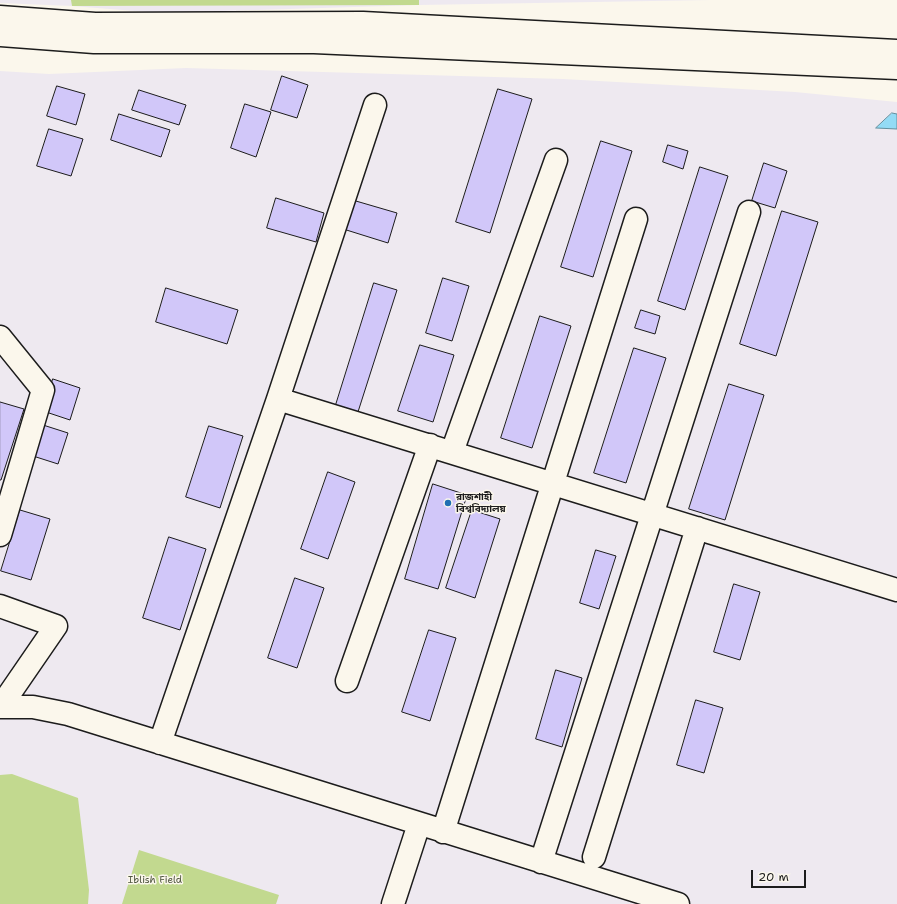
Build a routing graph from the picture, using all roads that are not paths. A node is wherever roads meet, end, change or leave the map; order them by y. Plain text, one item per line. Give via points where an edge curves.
1 (0, 17) edge
2 (0, 35) edge
3 (897, 51) edge
4 (897, 68) edge
5 (375, 105) dead end
6 (556, 160) dead end
7 (749, 212) dead end
8 (636, 219) dead end
9 (0, 337) edge
10 (278, 399) junction
11 (430, 445) junction
12 (452, 452) junction
13 (553, 483) junction
14 (652, 514) junction
15 (697, 528) junction
16 (0, 535) edge
17 (897, 590) edge
18 (0, 606) edge
19 (348, 681) dead end
20 (0, 706) edge
21 (160, 743) junction
22 (418, 824) junction
23 (443, 832) junction
24 (594, 857) dead end
25 (541, 862) junction
26 (393, 904) edge
27 (678, 904) edge

1 - 3 street via 95,24 371,24
2 - 4 street via 94,42 314,42
5 - 10 street
6 - 12 street
7 - 14 street
8 - 13 street
9 - 16 street via 43,390
10 - 11 street
10 - 21 street
11 - 12 street
11 - 19 street
12 - 13 street
13 - 14 street
13 - 23 street
14 - 15 street
14 - 25 street
15 - 17 street
15 - 24 street
18 - 20 street via 56,626
20 - 21 street via 33,707 68,714
21 - 22 street
22 - 23 street
22 - 26 street
23 - 25 street
25 - 27 street

